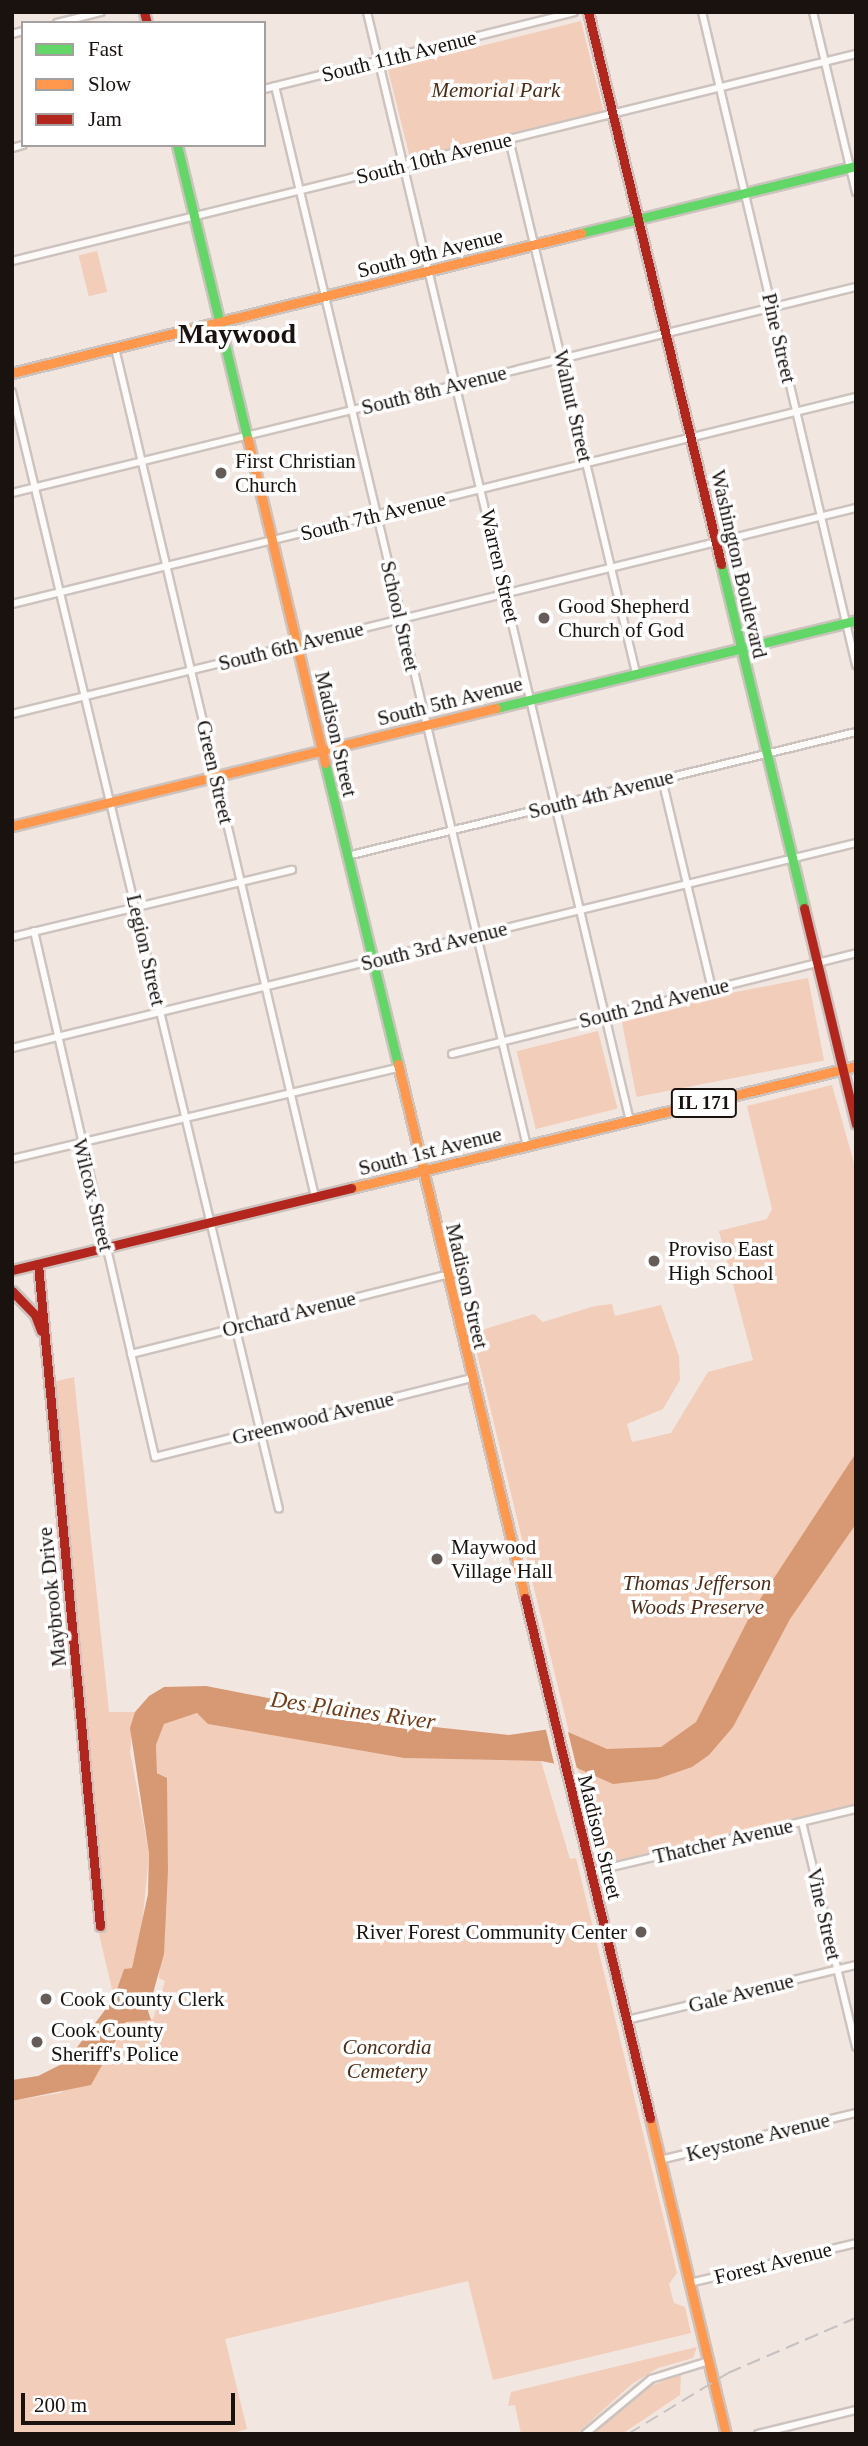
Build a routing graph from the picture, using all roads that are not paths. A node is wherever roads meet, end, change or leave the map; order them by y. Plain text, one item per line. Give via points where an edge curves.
1 (101, 12) edge
2 (367, 12) edge
3 (574, 12) edge
4 (588, 12) edge
5 (702, 12) edge
6 (813, 12) edge
7 (65, 21) edge
8 (856, 54) edge
9 (379, 61) junction
10 (825, 62) junction
11 (275, 86) junction
12 (266, 88) edge
13 (720, 88) junction
14 (613, 114) junction
15 (509, 139) junction
16 (177, 147) edge
17 (404, 165) junction
18 (853, 167) edge
19 (300, 191) junction
20 (856, 192) edge
21 (745, 193) junction
22 (194, 217) junction
23 (639, 219) junction
24 (534, 245) junction
25 (12, 261) edge
26 (430, 271) junction
27 (856, 287) edge
28 (325, 296) junction
29 (772, 307) junction
30 (220, 322) junction
31 (666, 333) junction
32 (115, 348) junction
33 (561, 359) junction
34 (12, 373) edge
35 (457, 384) junction
36 (12, 392) edge
37 (856, 397) edge
38 (351, 410) junction
39 (796, 411) junction
40 (246, 436) junction
41 (691, 438) junction
42 (142, 461) junction
43 (586, 464) junction
44 (35, 487) junction
45 (482, 490) junction
46 (12, 493) edge
47 (856, 508) edge
48 (376, 515) junction
49 (821, 517) junction
50 (272, 541) junction
51 (716, 543) junction
52 (166, 566) junction
53 (611, 568) junction
54 (60, 592) junction
55 (506, 594) junction
56 (12, 604) edge
57 (401, 620) junction
58 (851, 621) edge
59 (296, 645) junction
60 (741, 648) junction
61 (856, 665) edge
62 (191, 671) junction
63 (636, 674) junction
64 (86, 696) junction
65 (531, 699) junction
66 (12, 715) edge
67 (426, 725) junction
68 (856, 732) edge
69 (321, 750) junction
70 (766, 754) junction
71 (216, 776) junction
72 (662, 779) junction
73 (111, 802) junction
74 (556, 805) junction
75 (12, 826) edge
76 (451, 831) junction
77 (856, 843) edge
78 (347, 856) junction
79 (791, 859) junction
80 (292, 870) dead end
81 (240, 882) junction
82 (687, 884) junction
83 (136, 907) junction
84 (582, 910) junction
85 (34, 931) junction
86 (476, 936) junction
87 (12, 937) edge
88 (856, 953) edge
89 (372, 961) junction
90 (815, 963) junction
91 (265, 987) junction
92 (712, 989) junction
93 (161, 1012) junction
94 (606, 1015) junction
95 (56, 1037) junction
96 (502, 1041) junction
97 (12, 1048) edge
98 (452, 1054) dead end
99 (856, 1066) edge
100 (397, 1068) junction
101 (842, 1069) junction
102 (290, 1093) junction
103 (185, 1117) junction
104 (630, 1121) junction
105 (856, 1124) edge
106 (80, 1143) junction
107 (527, 1146) junction
108 (12, 1159) edge
109 (422, 1172) junction
110 (314, 1197) junction
111 (210, 1223) junction
112 (105, 1248) junction
113 (38, 1264) junction
114 (12, 1270) edge
115 (446, 1275) junction
116 (12, 1290) edge
117 (235, 1328) junction
118 (46, 1348) junction
119 (131, 1354) junction
120 (471, 1378) junction
121 (260, 1431) junction
122 (155, 1457) joint
123 (279, 1509) dead end
124 (856, 1809) edge
125 (802, 1822) junction
126 (591, 1872) junction
127 (100, 1926) dead end
128 (856, 1965) edge
129 (837, 1970) junction
130 (627, 2021) junction
131 (856, 2047) edge
132 (856, 2113) edge
133 (660, 2160) junction
134 (856, 2243) edge
135 (690, 2283) junction
136 (709, 2361) junction
137 (856, 2410) edge
138 (585, 2434) edge
139 (726, 2434) edge
140 (758, 2434) edge

1 - 7 street
2 - 9 street, Warren Street
3 - 9 street, South 11th Avenue
4 - 14 street, Washington Boulevard
5 - 13 street, Pine Street
6 - 10 street
8 - 10 street, South 10th Avenue
9 - 11 street, South 11th Avenue
9 - 17 street, Warren Street
10 - 13 street, South 10th Avenue
10 - 18 street
11 - 12 street, South 11th Avenue
11 - 19 street, School Street
13 - 14 street, South 10th Avenue
13 - 21 street, Pine Street
14 - 15 street, South 10th Avenue
14 - 23 street, Washington Boulevard
15 - 17 street, South 10th Avenue
15 - 24 street, Walnut Street
16 - 22 street, Madison Street
17 - 19 street, South 10th Avenue
17 - 26 street, Warren Street
18 - 20 street
18 - 21 street, South 9th Avenue
19 - 22 street, South 10th Avenue
19 - 28 street, School Street
21 - 23 street, South 9th Avenue
21 - 29 street, Pine Street
22 - 25 street, South 10th Avenue
22 - 30 street, Madison Street
23 - 24 street, South 9th Avenue
23 - 31 street, Washington Boulevard
24 - 26 street, South 9th Avenue
24 - 33 street, Walnut Street
26 - 28 street, South 9th Avenue
26 - 35 street, Warren Street
27 - 29 street, South 8th Avenue
28 - 30 street, South 9th Avenue
28 - 38 street, School Street
29 - 31 street, South 8th Avenue
29 - 39 street, Pine Street
30 - 32 street, South 9th Avenue
30 - 40 street, Madison Street
31 - 33 street, South 8th Avenue
31 - 41 street, Washington Boulevard
32 - 34 street, South 9th Avenue
32 - 42 street, Green Street
33 - 35 street, South 8th Avenue
33 - 43 street, Walnut Street
35 - 38 street, South 8th Avenue
35 - 45 street, Warren Street
36 - 44 street, Legion Street
37 - 39 street, South 7th Avenue
38 - 40 street, South 8th Avenue
38 - 48 street, School Street
39 - 41 street, South 7th Avenue
39 - 49 street, Pine Street
40 - 42 street, South 8th Avenue
40 - 50 street, Madison Street
41 - 43 street, South 7th Avenue
41 - 51 street, Washington Boulevard
42 - 44 street, South 8th Avenue
42 - 52 street, Green Street
43 - 45 street, South 7th Avenue
43 - 53 street, Walnut Street
44 - 46 street, South 8th Avenue
44 - 54 street, Legion Street
45 - 48 street, South 7th Avenue
45 - 55 street, Warren Street
47 - 49 street, South 6th Avenue
48 - 50 street, South 7th Avenue
48 - 57 street, School Street
49 - 51 street, South 6th Avenue
49 - 58 street, Pine Street
50 - 52 street, South 7th Avenue
50 - 59 street, Madison Street
51 - 53 street, South 6th Avenue
51 - 60 street, Washington Boulevard
52 - 54 street, South 7th Avenue
52 - 62 street, Green Street
53 - 55 street, South 6th Avenue
53 - 63 street, Walnut Street
54 - 56 street, South 7th Avenue
54 - 64 street, Legion Street
55 - 57 street, South 6th Avenue
55 - 65 street, Warren Street
57 - 59 street, South 6th Avenue
57 - 67 street, School Street
58 - 60 street, South 5th Avenue
58 - 61 street, Pine Street
59 - 62 street, South 6th Avenue
59 - 69 street, Madison Street
60 - 63 street, South 5th Avenue
60 - 70 street, Washington Boulevard
62 - 64 street, South 6th Avenue
62 - 71 street, Green Street
63 - 65 street, South 5th Avenue
64 - 66 street, South 6th Avenue
64 - 73 street, Legion Street
65 - 67 street, South 5th Avenue
65 - 74 street, Warren Street
67 - 69 street, South 5th Avenue
67 - 76 street, School Street
68 - 70 street, South 4th Avenue
69 - 71 street, South 5th Avenue
69 - 78 street, Madison Street
70 - 72 street, South 4th Avenue
70 - 79 street, Washington Boulevard
71 - 73 street, South 5th Avenue
71 - 81 street, Green Street
72 - 74 street, South 4th Avenue
72 - 82 street
73 - 75 street, South 5th Avenue
73 - 83 street, Legion Street
74 - 76 street, South 4th Avenue
74 - 84 street, Warren Street
76 - 78 street, South 4th Avenue
76 - 86 street, School Street
77 - 79 street, South 3rd Avenue
78 - 89 street, Madison Street
79 - 82 street, South 3rd Avenue
79 - 90 street, Washington Boulevard
80 - 81 street
81 - 83 street
81 - 91 street, Green Street
82 - 84 street, South 3rd Avenue
82 - 92 street
83 - 85 street
83 - 93 street, Legion Street
84 - 86 street, South 3rd Avenue
84 - 94 street, Warren Street
85 - 87 street
85 - 95 street, Wilcox Street
86 - 89 street, South 3rd Avenue
86 - 96 street, School Street
88 - 90 street, South 2nd Avenue
89 - 91 street, South 3rd Avenue
89 - 100 street, Madison Street
90 - 92 street, South 2nd Avenue
90 - 101 street, Washington Boulevard
91 - 93 street, South 3rd Avenue
91 - 102 street, Green Street
92 - 94 street, South 2nd Avenue
93 - 95 street, South 3rd Avenue
93 - 103 street, Legion Street
94 - 96 street, South 2nd Avenue
94 - 104 street, Warren Street
95 - 97 street, South 3rd Avenue
95 - 106 street, Wilcox Street
96 - 98 street, South 2nd Avenue
96 - 107 street, School Street
99 - 101 street, South 1st Avenue / IL 171
100 - 102 street
100 - 109 street, Madison Street
101 - 104 street, South 1st Avenue / IL 171
101 - 105 street, Washington Boulevard
102 - 103 street
102 - 110 street, Green Street
103 - 106 street
103 - 111 street, Legion Street
104 - 107 street, South 1st Avenue / IL 171
106 - 108 street
106 - 112 street, Wilcox Street
107 - 109 street, South 1st Avenue / IL 171
109 - 110 street, South 1st Avenue / IL 171
109 - 115 street, Madison Street
110 - 111 street, South 1st Avenue / IL 171
111 - 112 street, South 1st Avenue / IL 171
111 - 117 street, Legion Street
112 - 113 street, South 1st Avenue / IL 171
112 - 119 street, Wilcox Street
113 - 114 street, South 1st Avenue / IL 171
113 - 118 street, Maybrook Drive
115 - 117 street, Orchard Avenue
115 - 120 street, Madison Street
116 - 118 street via 35,1315
117 - 119 street, Orchard Avenue
117 - 121 street, Legion Street
118 - 127 street, Maybrook Drive
119 - 122 street, Wilcox Street
120 - 121 street, Greenwood Avenue
120 - 126 street, Madison Street
121 - 122 street, Greenwood Avenue
121 - 123 street, Legion Street
124 - 125 street, Thatcher Avenue
125 - 126 street, Thatcher Avenue
125 - 129 street, Vine Street
126 - 130 street, Madison Street
128 - 129 street, Gale Avenue
129 - 130 street, Gale Avenue
129 - 131 street, Vine Street
130 - 133 street, Madison Street
132 - 133 street, Keystone Avenue
133 - 135 street, Madison Street
134 - 135 street, Forest Avenue
135 - 136 street, Madison Street
136 - 138 street via 651,2379
136 - 139 street, Madison Street
137 - 140 street

